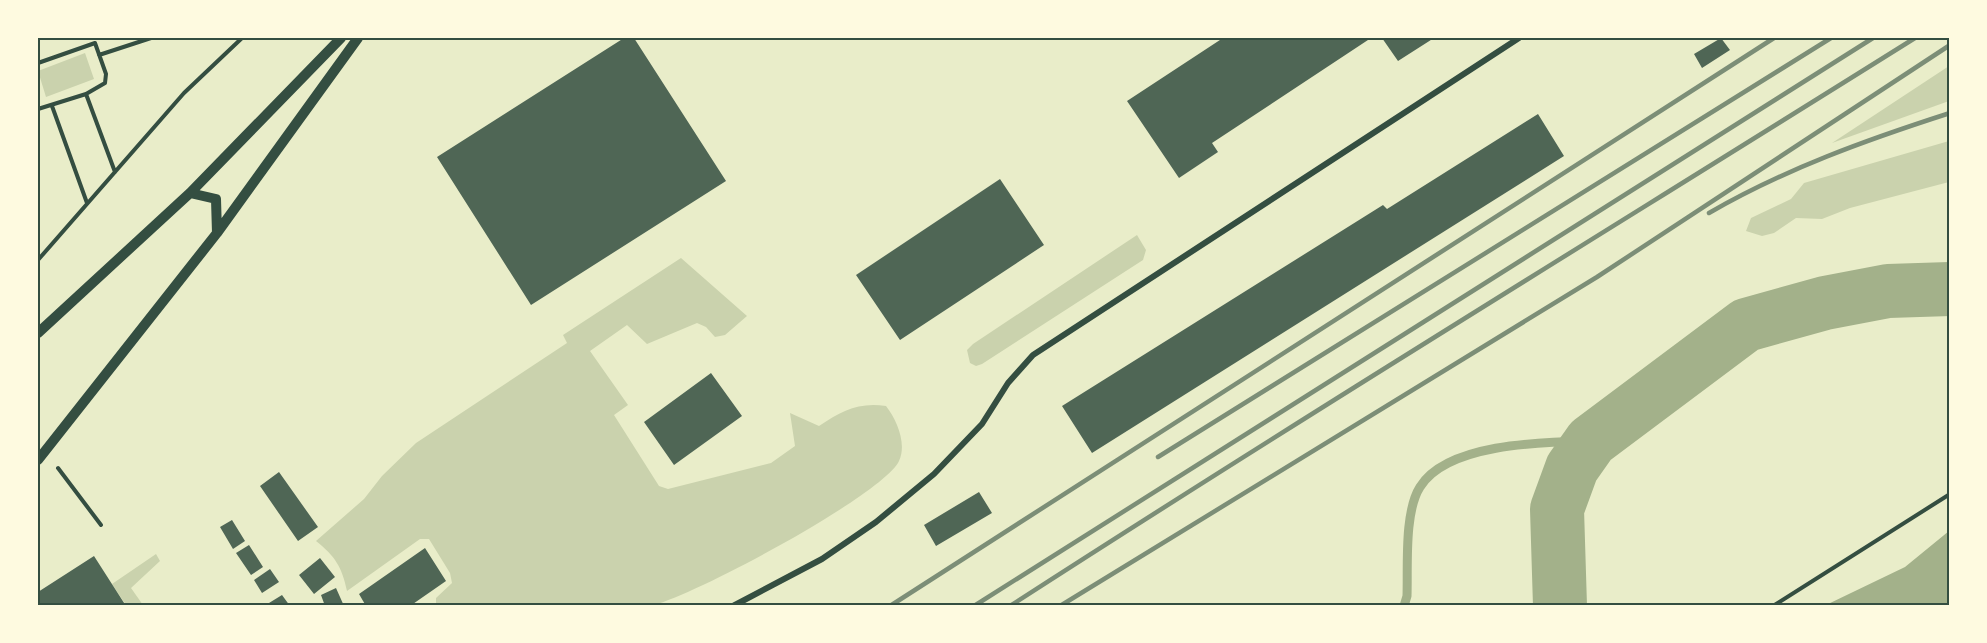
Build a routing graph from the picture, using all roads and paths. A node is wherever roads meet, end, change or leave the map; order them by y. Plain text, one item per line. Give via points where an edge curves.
1 (151, 38) edge
2 (242, 38) edge
3 (341, 38) edge
4 (358, 38) edge
5 (1519, 38) edge
6 (99, 55) junction
7 (38, 63) edge
8 (86, 94) junction
9 (52, 106) junction
10 (38, 109) edge
11 (115, 172) junction
12 (190, 193) junction
13 (87, 203) junction
14 (217, 233) junction
15 (38, 260) edge
16 (38, 333) edge
17 (45, 452) junction
18 (38, 460) edge
19 (1950, 494) edge
20 (101, 525) dead end
21 (733, 606) edge
22 (1773, 606) edge

1 - 6 path
2 - 11 path via 184,93
3 - 12 street
4 - 14 street
5 - 21 street via 1033,354 1008,383 982,424 934,474 876,522 822,559
6 - 7 path via 94,43
6 - 8 path via 105,82
8 - 9 path
8 - 11 path
9 - 10 path
9 - 13 path
11 - 13 path
12 - 14 street via 216,199
12 - 16 street
13 - 15 path
14 - 17 street
17 - 18 street
17 - 20 path
19 - 22 path

